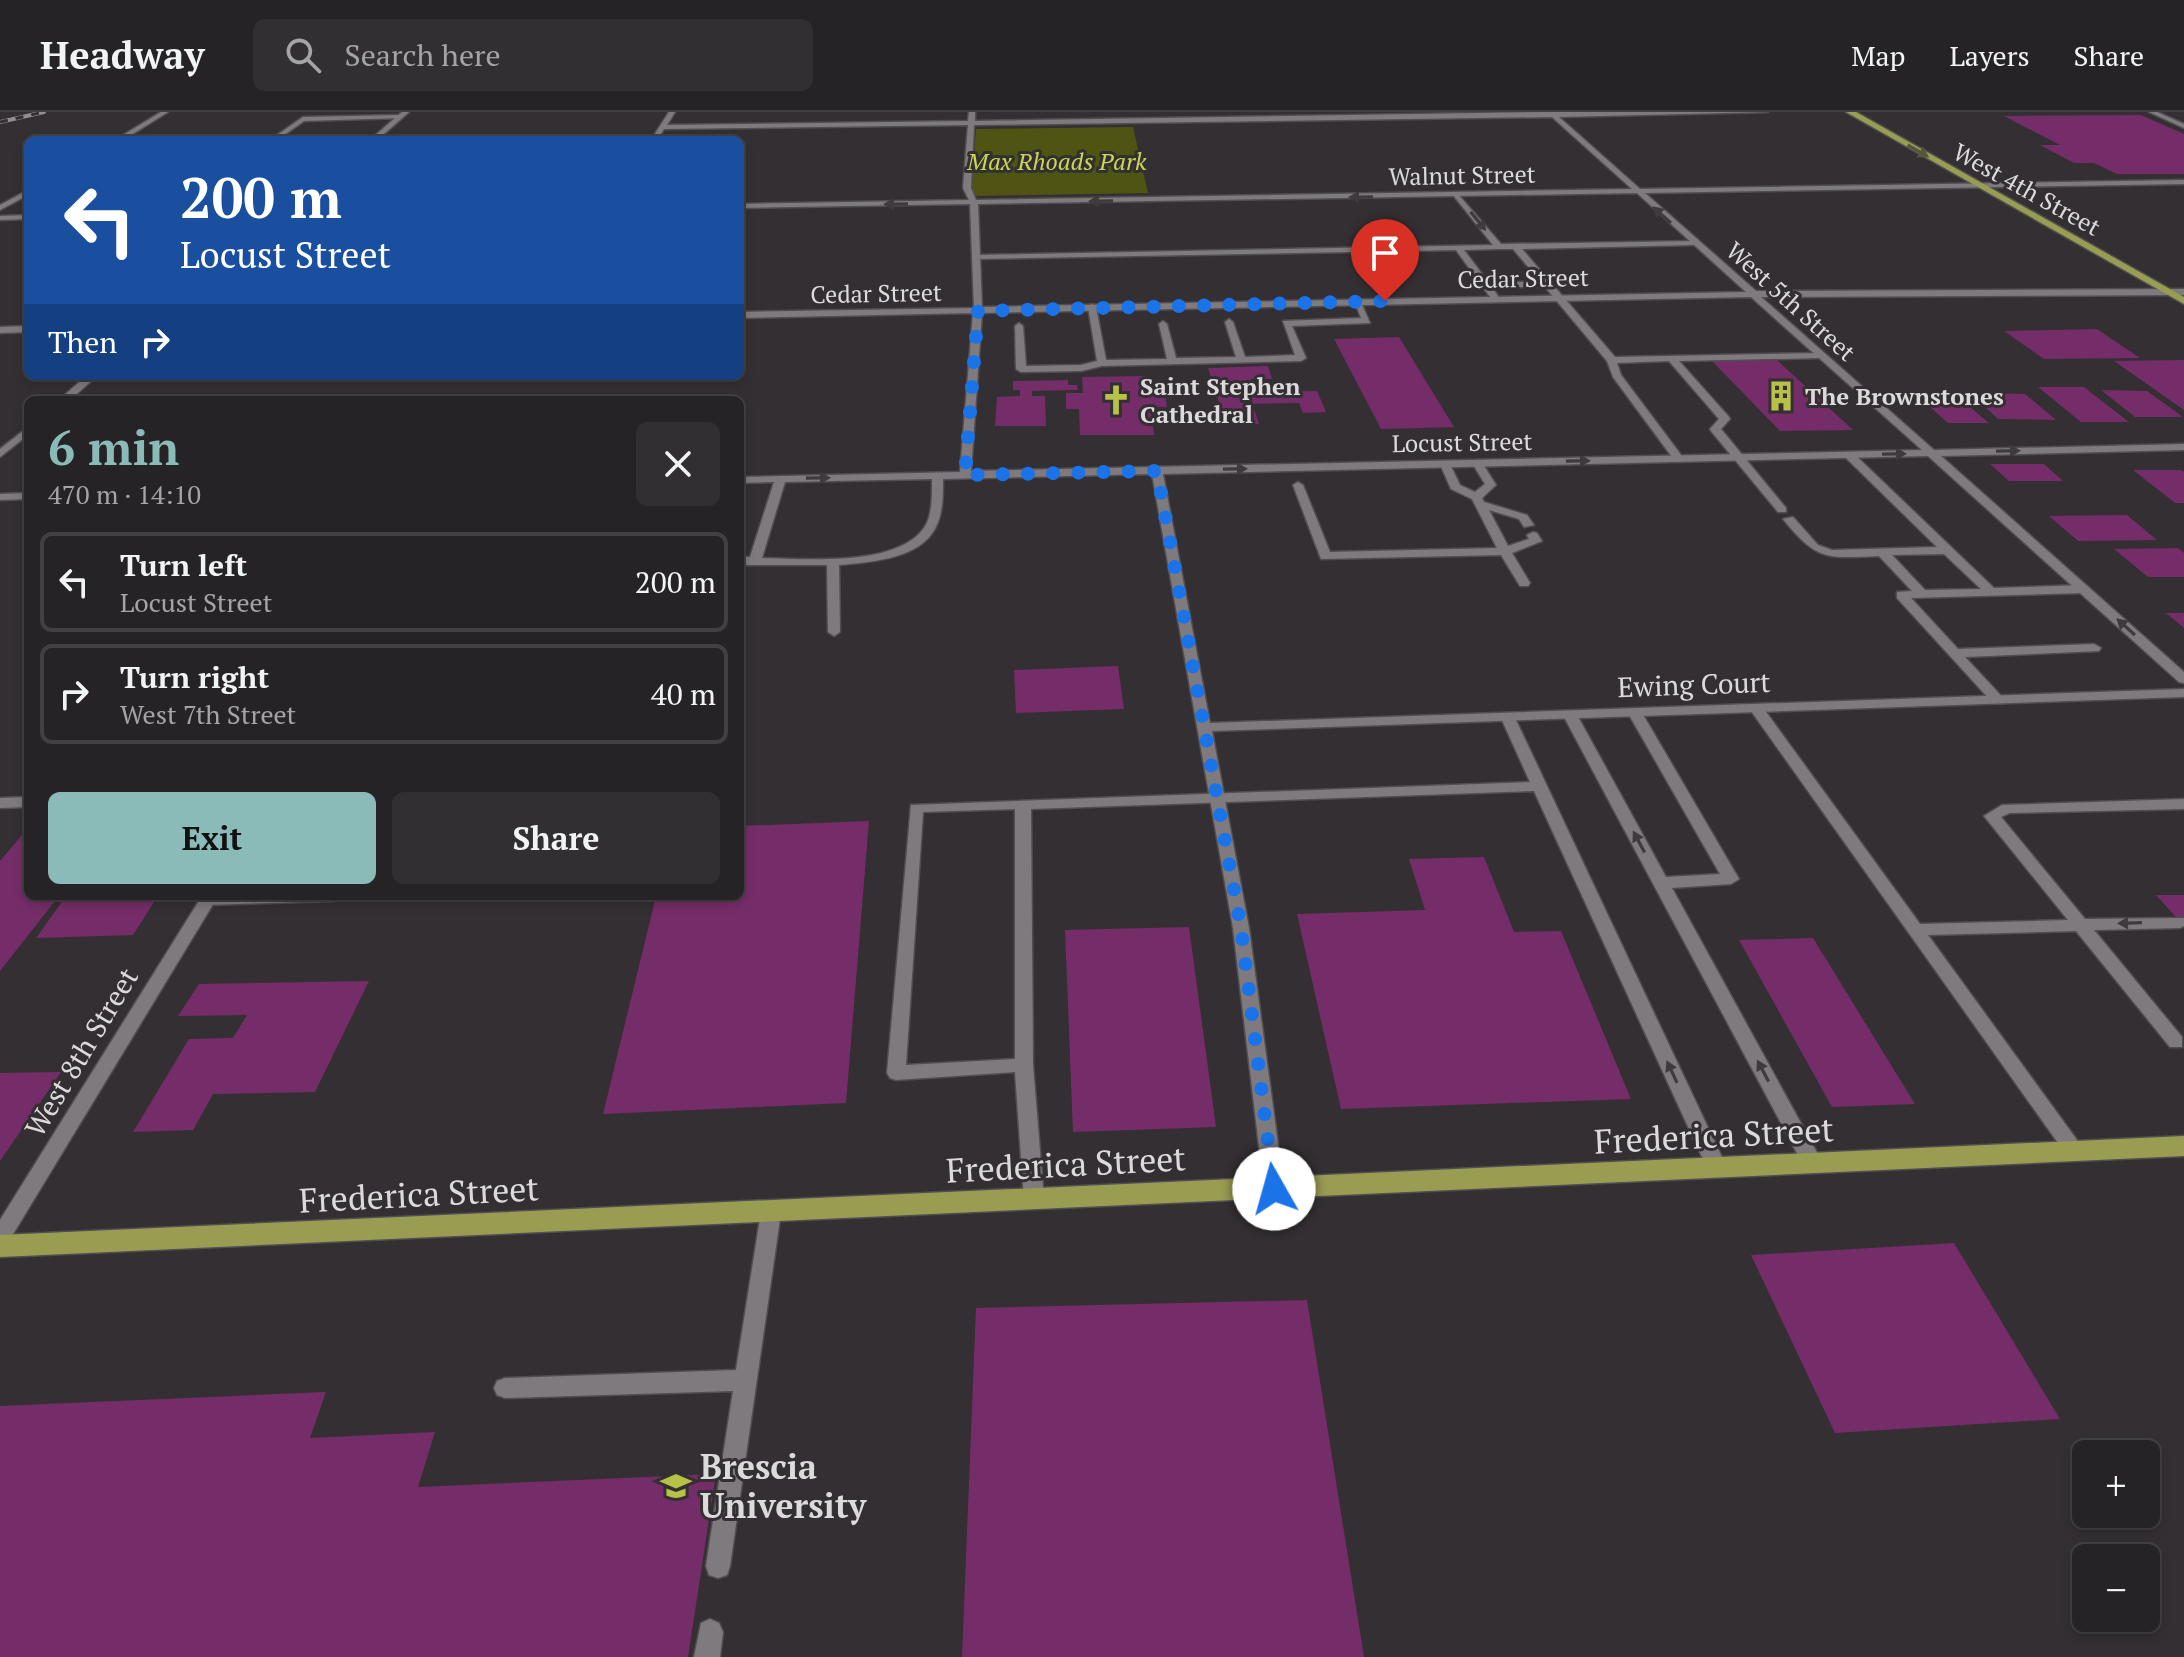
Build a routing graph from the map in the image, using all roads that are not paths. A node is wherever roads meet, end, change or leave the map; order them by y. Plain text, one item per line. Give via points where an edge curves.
1 (165, 112) edge
2 (672, 112) edge
3 (972, 112) edge
4 (1717, 112) edge
5 (1765, 112) edge
6 (1850, 112) edge
7 (2152, 112) edge
8 (1552, 113) edge
9 (403, 114) edge
10 (970, 125) junction
11 (2184, 126) edge
12 (662, 127) junction
13 (125, 136) edge
14 (279, 136) edge
15 (378, 136) edge
16 (656, 136) edge
17 (2184, 182) edge
18 (1978, 185) junction
19 (1635, 191) junction
20 (24, 194) edge
21 (1457, 195) junction
22 (974, 203) junction
23 (744, 206) edge
24 (0, 208) edge
25 (24, 217) edge
26 (0, 218) edge
27 (1693, 243) junction
28 (1499, 247) junction
29 (1516, 247) junction
30 (1459, 248) junction
31 (976, 257) junction
32 (1545, 284) junction
33 (1486, 285) junction
34 (2184, 285) edge
35 (2164, 290) junction
36 (2184, 292) edge
37 (1750, 294) junction
38 (1556, 298) junction
39 (1496, 299) junction
40 (2184, 301) edge
41 (1357, 302) junction
42 (1092, 307) junction
43 (978, 311) junction
44 (744, 315) edge
45 (1229, 322) dead end
46 (1163, 324) dead end
47 (1019, 326) dead end
48 (24, 329) edge
49 (0, 330) edge
50 (1820, 355) junction
51 (1241, 359) junction
52 (1672, 359) junction
53 (1612, 360) junction
54 (1172, 361) junction
55 (1102, 363) junction
56 (87, 380) edge
57 (69, 396) edge
58 (24, 433) edge
59 (2184, 447) edge
60 (1930, 453) junction
61 (0, 454) edge
62 (1849, 455) junction
63 (1736, 457) junction
64 (1679, 459) junction
65 (1477, 463) junction
66 (1445, 464) junction
67 (1157, 471) junction
68 (965, 475) junction
69 (938, 476) junction
70 (781, 479) junction
71 (744, 480) edge
72 (1298, 485) dead end
73 (24, 496) edge
74 (0, 497) edge
75 (1477, 500) junction
76 (1948, 550) junction
77 (1505, 551) junction
78 (1882, 552) junction
79 (744, 561) edge
80 (755, 561) junction
81 (833, 561) junction
82 (1524, 583) dead end
83 (2083, 589) junction
84 (1991, 592) junction
85 (1922, 594) junction
86 (834, 632) dead end
87 (2094, 648) dead end
88 (1954, 653) junction
89 (2184, 679) edge
90 (2184, 693) edge
91 (1998, 700) junction
92 (1756, 708) junction
93 (1635, 713) junction
94 (1570, 715) junction
95 (1508, 718) junction
96 (1206, 727) junction
97 (1539, 786) junction
98 (1218, 797) junction
99 (24, 802) edge
100 (0, 803) edge
101 (1023, 804) junction
102 (2184, 804) edge
103 (1661, 883) junction
104 (207, 900) edge
105 (2180, 922) dead end
106 (2079, 925) junction
107 (1916, 930) junction
108 (2176, 1042) dead end
109 (1024, 1065) junction
110 (2184, 1146) edge
111 (2075, 1152) junction
112 (1813, 1164) junction
113 (1717, 1168) junction
114 (1274, 1189) junction
115 (1034, 1200) junction
116 (771, 1212) junction
117 (0, 1238) edge
118 (0, 1246) edge
119 (744, 1380) junction
120 (505, 1388) dead end
121 (718, 1566) dead end

1 - 13 street
2 - 12 street
3 - 10 street
4 - 5 street
4 - 8 street
6 -> 18 main road, West 4th Street
7 - 11 street
8 - 10 street
8 - 19 street, West 5th Street
9 - 14 street via 303,119
9 - 15 street
10 - 12 street
10 - 22 street via 967,188
12 - 16 street
17 - 18 street, Walnut Street
18 - 19 street, Walnut Street
18 - 35 main road, West 4th Street
19 - 21 street, Walnut Street
27 -> 19 street, West 5th Street
20 - 24 street
21 -> 22 street, Walnut Street
21 -> 28 street
22 -> 23 street, Walnut Street
22 - 31 street
25 - 26 street
27 - 29 street
27 - 37 street, West 5th Street
28 - 29 street
28 - 30 street
29 - 32 street
30 - 31 street
30 - 33 street
31 - 43 street
32 - 33 street
32 - 38 street
33 - 39 street
34 - 35 street, Cedar Street
35 - 36 street, Cedar Street
35 - 37 street, Cedar Street
35 - 40 main road, West 4th Street
37 - 38 street, Cedar Street
37 - 50 street, West 5th Street
38 - 39 street, Cedar Street
38 - 53 street
39 - 41 street, Cedar Street
41 - 42 street, Cedar Street
41 - 51 street via 1367,321 1286,323 1301,358
42 - 43 street, Cedar Street
42 - 55 street
43 - 44 street, Cedar Street
43 - 68 street
45 - 51 street
46 - 54 street
47 - 55 street via 1021,369
48 - 49 street
50 - 52 street
50 - 60 street, West 5th Street
51 - 54 street
52 - 53 street
52 - 63 street via 1725,419 1715,429
53 - 64 street via 1616,375
54 - 55 street
56 - 57 street
58 - 61 street
60 -> 59 street, Locust Street
62 -> 60 street, Locust Street
60 - 83 street, West 5th Street
62 - 63 street, Locust Street
62 - 76 street
63 - 64 street, Locust Street
63 - 78 street via 1814,547 1830,554
65 -> 64 street, Locust Street
65 - 66 street, Locust Street
65 - 75 street via 1491,485
67 -> 66 street, Locust Street
66 - 75 street via 1455,487
67 - 68 street, Locust Street
67 - 96 street
68 - 69 street, Locust Street
70 -> 69 street, Locust Street
69 - 81 street via 934,517 923,537 883,556
70 - 71 street, Locust Street
70 - 80 street
72 - 77 street via 1325,556
73 - 74 street
75 - 77 street
75 - 77 street via 1523,517 1531,530 1536,541
76 - 78 street
76 - 84 street
77 - 82 street
78 - 85 street
79 - 80 street
80 - 81 street
81 - 86 street
83 - 84 street
89 -> 83 street, West 5th Street
84 - 85 street
85 - 88 street via 1901,595
87 - 88 street
88 - 91 street
90 - 91 street, Ewing Court
91 - 92 street, Ewing Court
92 - 93 street, Ewing Court
92 - 107 street
93 - 94 street, Ewing Court
93 - 103 street via 1731,879
94 - 95 street, Ewing Court
103 -> 94 street
95 - 96 street, Ewing Court
95 - 97 street
96 - 98 street
97 - 98 street
113 -> 97 street
98 - 101 street
98 - 114 street via 1241,928
99 - 100 street
101 - 109 street
101 - 109 street via 916,808 896,1073
102 - 106 street via 2007,808 1992,816
112 -> 103 street
104 - 117 street, West 8th Street
105 -> 106 street
106 - 107 street
106 - 108 street
107 - 111 street
109 - 115 street
110 - 111 main road, Frederica Street
111 - 112 main road, Frederica Street
112 - 113 main road, Frederica Street
113 - 114 main road, Frederica Street
114 - 115 main road, Frederica Street
115 - 116 main road, Frederica Street
116 - 118 main road, Frederica Street
116 - 119 street
119 - 120 street
119 - 121 street

